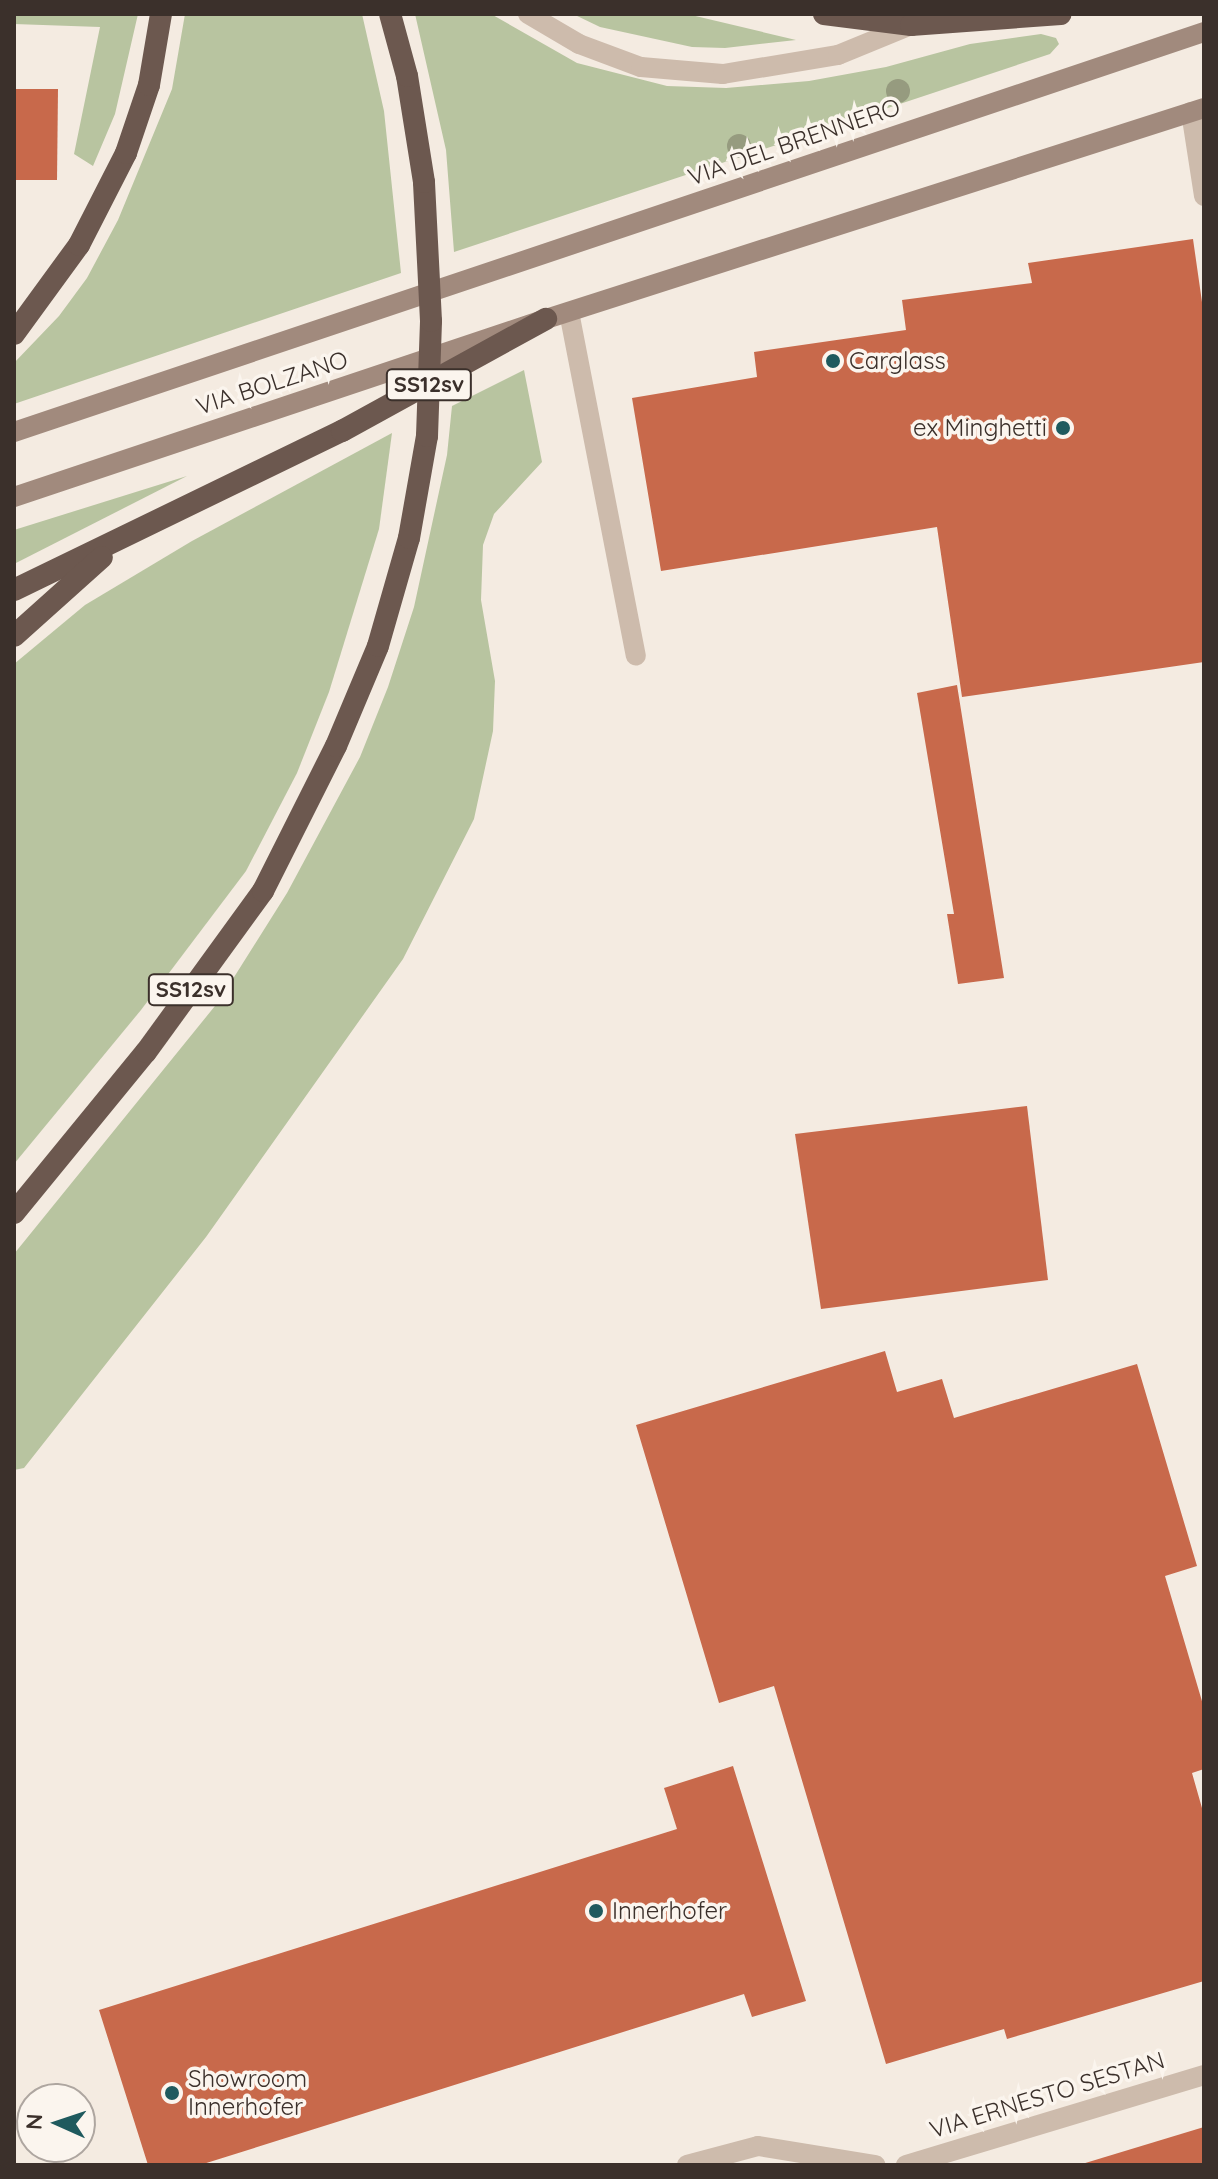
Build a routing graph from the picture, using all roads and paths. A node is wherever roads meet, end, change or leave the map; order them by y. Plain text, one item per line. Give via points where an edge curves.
1 (161, 14) edge
2 (390, 14) edge
3 (528, 14) edge
4 (824, 14) edge
5 (1061, 14) edge
6 (911, 25) junction
7 (1204, 32) edge
8 (1198, 110) edge
9 (1204, 196) edge
10 (401, 302) joint
11 (569, 312) junction
12 (546, 319) junction
13 (14, 334) edge
14 (14, 432) edge
15 (14, 497) edge
16 (121, 540) junction
17 (14, 590) edge
18 (14, 636) edge
19 (636, 656) dead end
20 (14, 1213) edge
21 (1204, 2075) edge
22 (687, 2165) edge
23 (875, 2165) edge
24 (906, 2165) edge

1 - 13 highway via 149,85 126,153 79,245
2 - 20 highway, SS12sv via 407,76 424,182 431,321 427,436 409,538 378,646 336,746 263,891 146,1052
3 - 6 street via 579,44 641,67 723,74 838,55
4 - 6 highway
5 - 6 highway
7 - 10 main road, VIA DEL BRENNERO
8 - 9 street
8 - 11 main road
10 - 14 main road, VIA BOLZANO
11 - 12 main road
11 - 19 street
12 - 15 main road, VIA BOLZANO
12 - 16 highway, SS12sv via 342,431
16 - 17 highway, SS12sv
16 - 18 highway, SS12sv
21 - 24 street, VIA ERNESTO SESTAN
22 - 23 street via 758,2146

